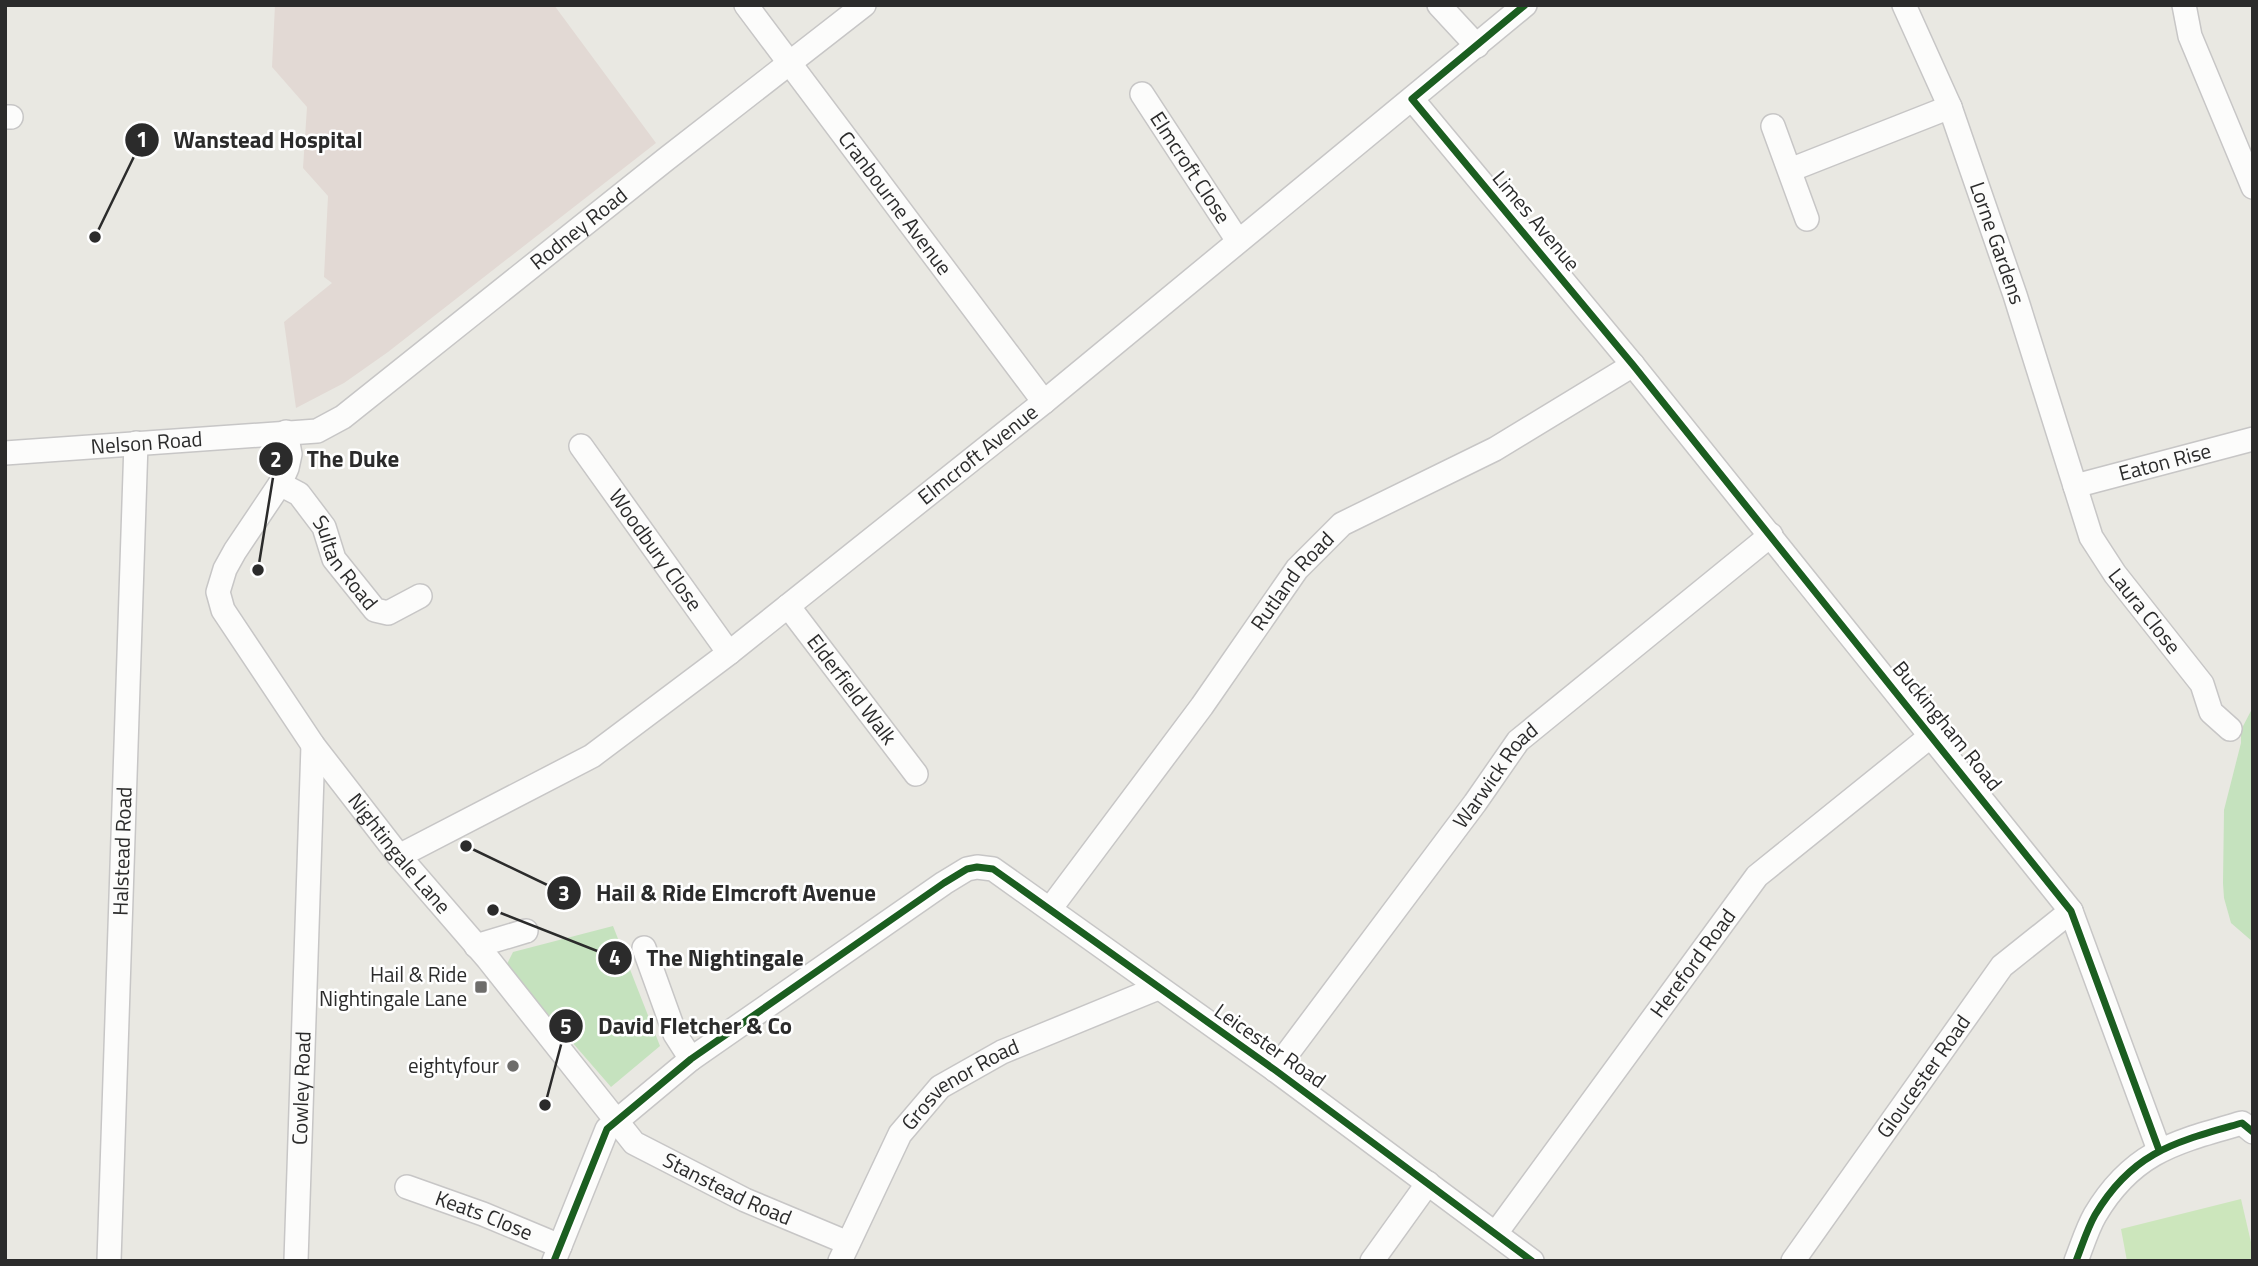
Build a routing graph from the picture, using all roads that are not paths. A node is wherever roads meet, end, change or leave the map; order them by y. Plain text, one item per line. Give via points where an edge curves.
1 (747, 5) edge
2 (864, 5) edge
3 (1439, 5) edge
4 (1524, 5) edge
5 (1904, 5) edge
6 (2184, 5) edge
7 (1477, 46) junction
8 (789, 64) junction
9 (1142, 94) dead end
10 (1412, 99) junction
11 (1950, 107) junction
12 (1773, 126) dead end
13 (1790, 170) junction
14 (2253, 187) edge
15 (1807, 219) dead end
16 (1238, 241) junction
17 (1633, 365) junction
18 (1044, 401) junction
19 (286, 432) junction
20 (2252, 441) edge
21 (136, 443) junction
22 (581, 446) dead end
23 (5, 453) edge
24 (280, 484) junction
25 (2075, 486) junction
26 (1771, 535) junction
27 (420, 596) dead end
28 (788, 606) junction
29 (729, 653) junction
30 (2230, 729) dead end
31 (1932, 735) junction
32 (313, 746) junction
33 (916, 774) dead end
34 (399, 856) junction
35 (1050, 909) junction
36 (2071, 911) junction
37 (526, 931) dead end
38 (476, 946) junction
39 (645, 948) dead end
40 (1158, 988) junction
41 (691, 1059) junction
42 (1275, 1070) junction
43 (616, 1121) junction
44 (2248, 1127) edge
45 (2159, 1150) junction
46 (1429, 1183) junction
47 (407, 1187) dead end
48 (1496, 1233) junction
49 (844, 1252) edge
50 (557, 1253) edge
51 (109, 1261) edge
52 (296, 1261) edge
53 (1372, 1261) edge
54 (1532, 1261) edge
55 (1793, 1261) edge
56 (2076, 1261) edge

1 - 8 street, Cranbourne Avenue
2 - 8 street, Rodney Road
3 - 7 street
4 - 7 street, Elmcroft Avenue
5 - 11 street, Lorne Gardens
6 - 14 street via 2190,36
7 - 10 street, Elmcroft Avenue
8 - 18 street, Cranbourne Avenue
8 - 19 street, Rodney Road via 343,417 317,431
9 - 16 street, Elmcroft Close
10 - 16 street, Elmcroft Avenue
10 - 17 street, Limes Avenue
11 - 13 street
11 - 25 street, Lorne Gardens
12 - 13 street
13 - 15 street
16 - 18 street, Elmcroft Avenue
17 - 26 street, Buckingham Road
17 - 35 street, Rutland Road via 1495,449 1342,524 1297,569 1202,706
18 - 28 street, Elmcroft Avenue
19 - 21 street, Nelson Road
19 - 24 street, Nightingale Lane via 290,454
20 - 25 street, Eaton Rise
21 - 23 street, Nelson Road
21 - 51 street, Halstead Road
22 - 29 street, Woodbury Close
24 - 27 street, Sultan Road via 299,494 324,527 334,559 375,610 388,613
24 - 32 street, Nightingale Lane via 234,551 218,592 223,610
25 - 30 street, Laura Close via 2091,537 2202,684 2211,712
26 - 31 street, Buckingham Road
26 - 42 street, Warwick Road via 1518,740
28 - 29 street, Elmcroft Avenue
28 - 33 street, Elderfield Walk
29 - 34 street, Elmcroft Avenue via 592,756
31 - 36 street, Buckingham Road
31 - 48 street, Hereford Road via 1757,876
32 - 34 street, Nightingale Lane
32 - 52 street, Cowley Road
34 - 38 street, Nightingale Lane
35 - 40 street, Leicester Road
35 - 41 street, Leicester Road via 993,869 967,869
36 - 45 street, Buckingham Road
36 - 55 street, Gloucester Road via 2002,966
37 - 38 street
38 - 43 street, Nightingale Lane
39 - 41 street via 675,1034
40 - 42 street, Leicester Road
40 - 49 street, Grosvenor Road via 1002,1052 940,1087 900,1134
41 - 43 street
42 - 46 street, Leicester Road
43 - 49 street, Stanstead Road via 634,1143
43 - 50 street via 607,1129
44 - 45 street
45 - 56 street via 2118,1182 2094,1217
46 - 48 street, Leicester Road
46 - 53 street
47 - 50 street, Keats Close via 483,1214
48 - 54 street, Leicester Road

